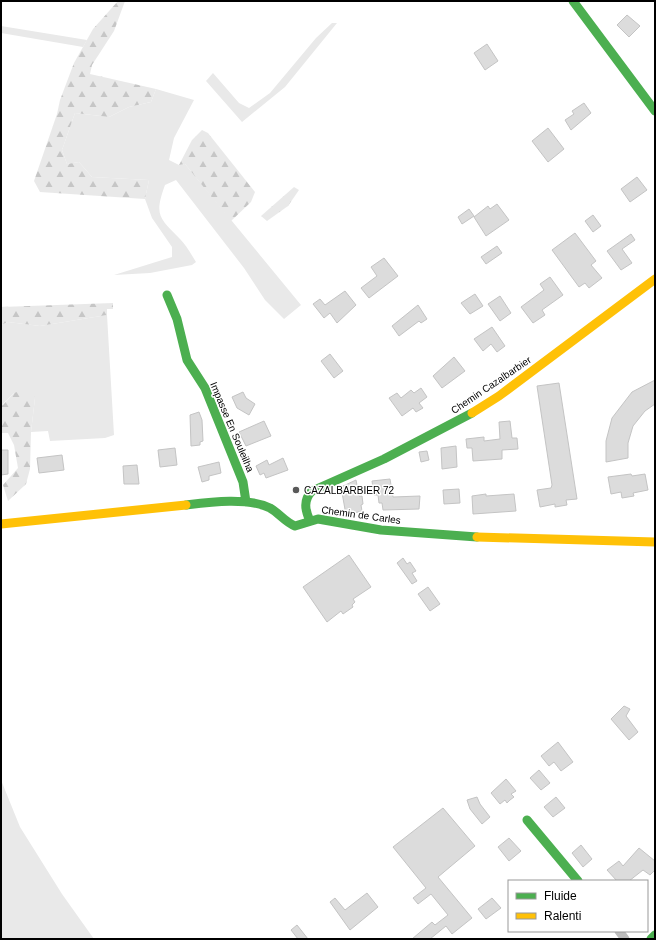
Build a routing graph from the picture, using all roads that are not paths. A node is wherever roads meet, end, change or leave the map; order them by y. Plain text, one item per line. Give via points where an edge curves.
1 (573, 1) edge
2 (655, 112) edge
3 (655, 279) edge
4 (168, 295) dead end
5 (246, 502) junction
6 (310, 521) junction
7 (1, 524) edge
8 (655, 542) edge
9 (527, 820) dead end
10 (577, 880) edge
11 (655, 935) edge
12 (651, 939) edge

1 - 2 street
3 - 6 street, Chemin Cazalbarbier via 505,392 459,421 384,459 312,491 307,496 305,504
4 - 5 street, Impasse En Souleilha via 187,360 205,388 244,482
5 - 6 street, Chemin de Carles via 270,508 291,525
5 - 7 street, Chemin de Carles via 209,502
6 - 8 street, Chemin de Carles via 322,519 381,530 469,538
9 - 10 street
11 - 12 street

